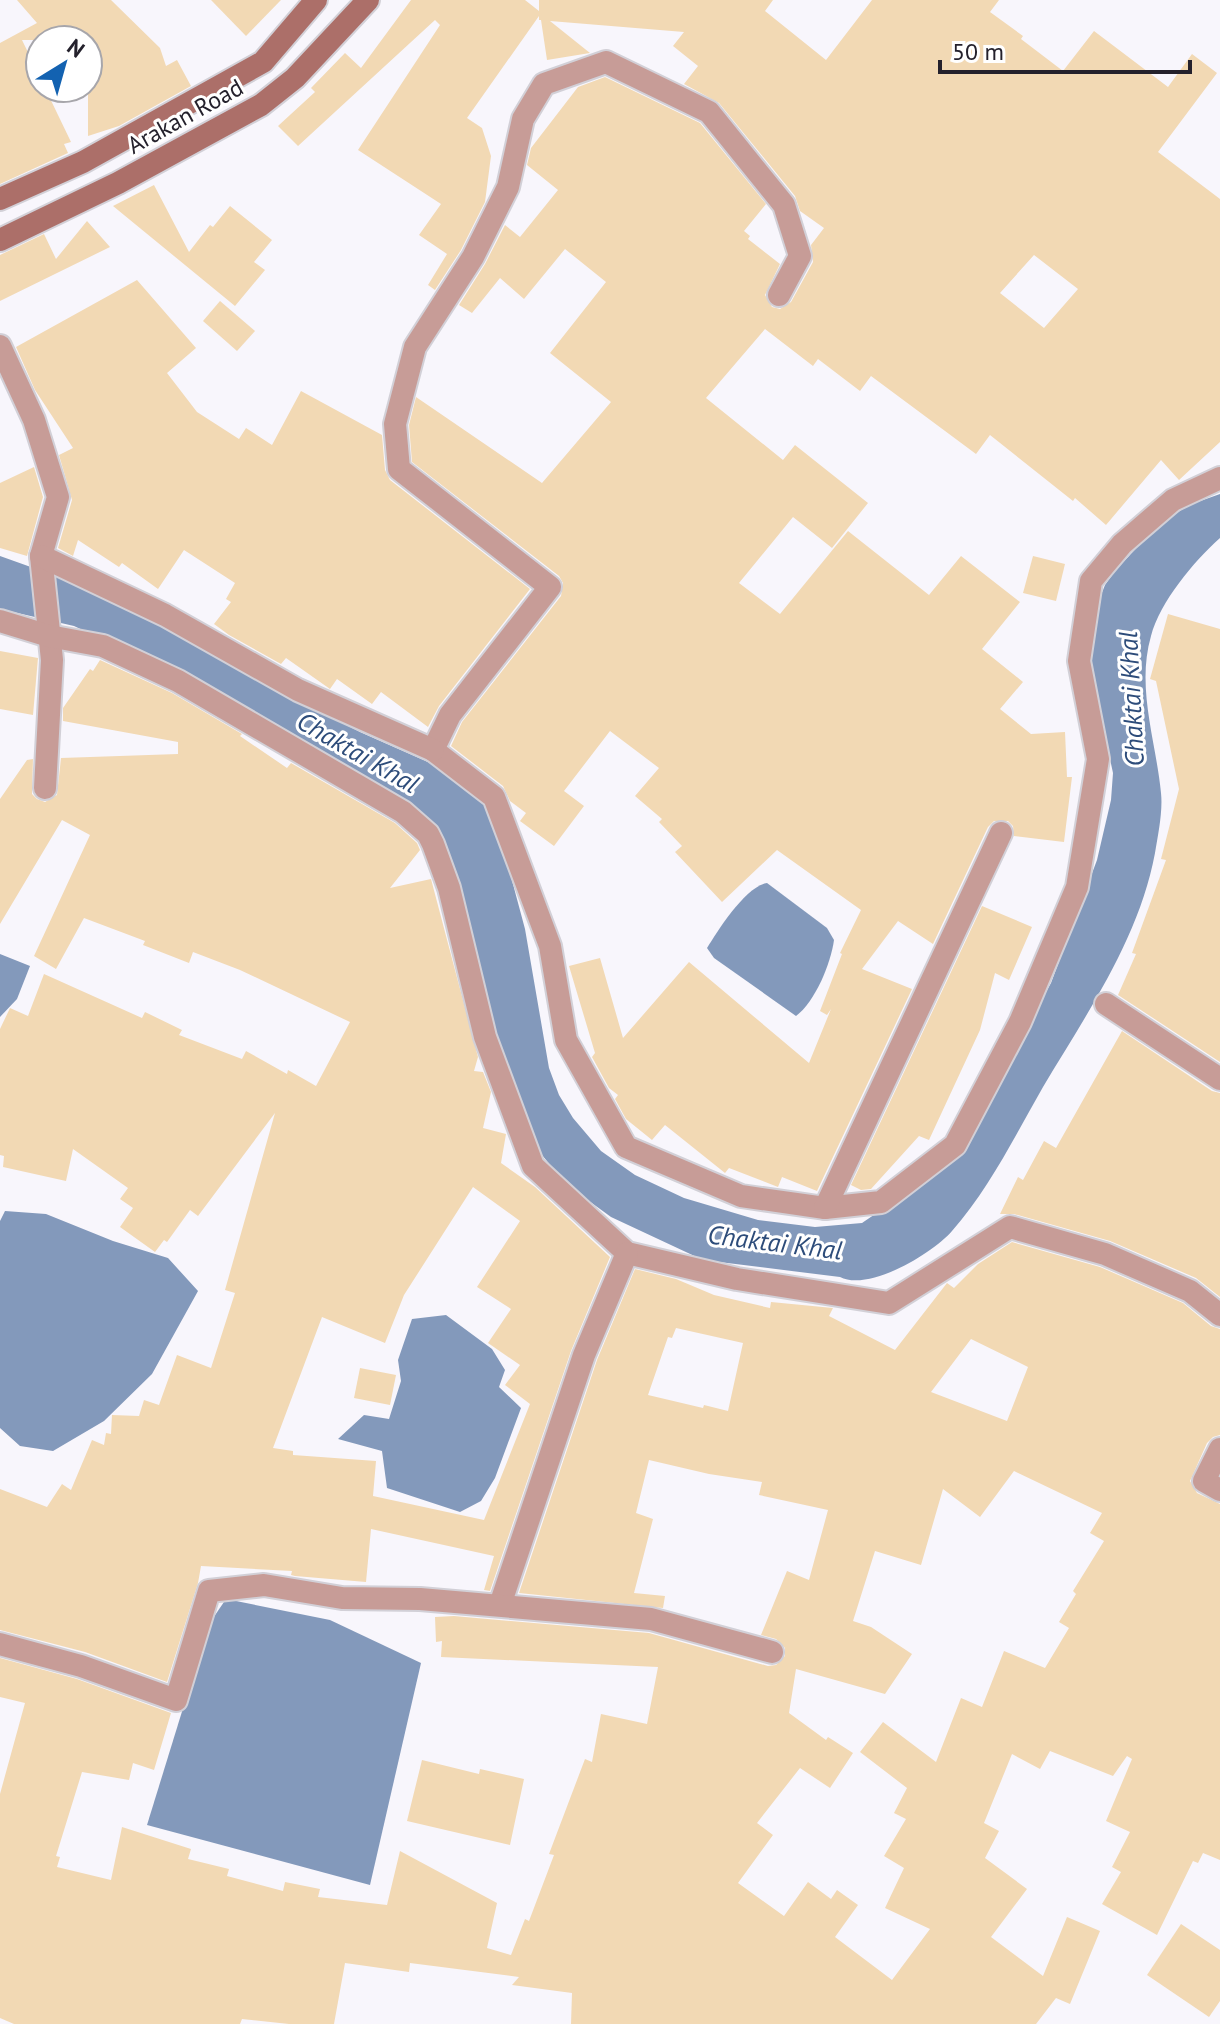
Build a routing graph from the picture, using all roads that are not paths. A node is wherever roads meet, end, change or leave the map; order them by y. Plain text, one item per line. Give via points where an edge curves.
1 (316, 0) edge
2 (368, 0) edge
3 (0, 199) edge
4 (0, 240) edge
5 (779, 295) dead end
6 (0, 346) edge
7 (1220, 478) edge
8 (41, 556) junction
9 (0, 621) edge
10 (48, 631) junction
11 (433, 750) junction
12 (45, 788) dead end
13 (1001, 833) dead end
14 (1106, 1004) dead end
15 (1220, 1079) edge
16 (825, 1208) junction
17 (627, 1253) junction
18 (1220, 1315) edge
19 (1220, 1449) edge
20 (1220, 1490) edge
21 (500, 1605) junction
22 (0, 1644) edge
23 (772, 1652) dead end

1 - 3 main road, Arakan Road via 263,62 83,162
2 - 4 main road, Arakan Road via 295,78 261,105
5 - 11 street via 800,256 784,205 709,112 606,62 544,84 523,119 508,187 473,257 415,347 395,424 399,469 550,587 450,715
6 - 8 street via 34,420 58,497
7 - 16 street via 1173,500 1122,544 1091,581 1079,661 1098,759 1077,887 1020,1022 955,1145 881,1202
8 - 10 street
8 - 11 street via 165,615 298,690
9 - 10 street
10 - 12 street via 52,660
10 - 17 street via 103,646 178,681 403,812 428,834 449,888 485,1037 533,1166
11 - 16 street via 494,797 550,946 566,1040 626,1147 741,1196
13 - 16 street
14 - 15 street
17 - 18 street via 737,1279 889,1303 1010,1227 1105,1254 1190,1291
17 - 21 street via 584,1355
19 - 20 street via 1204,1481
21 - 22 street via 342,1598 264,1585 209,1591 176,1700
21 - 23 street via 651,1619

